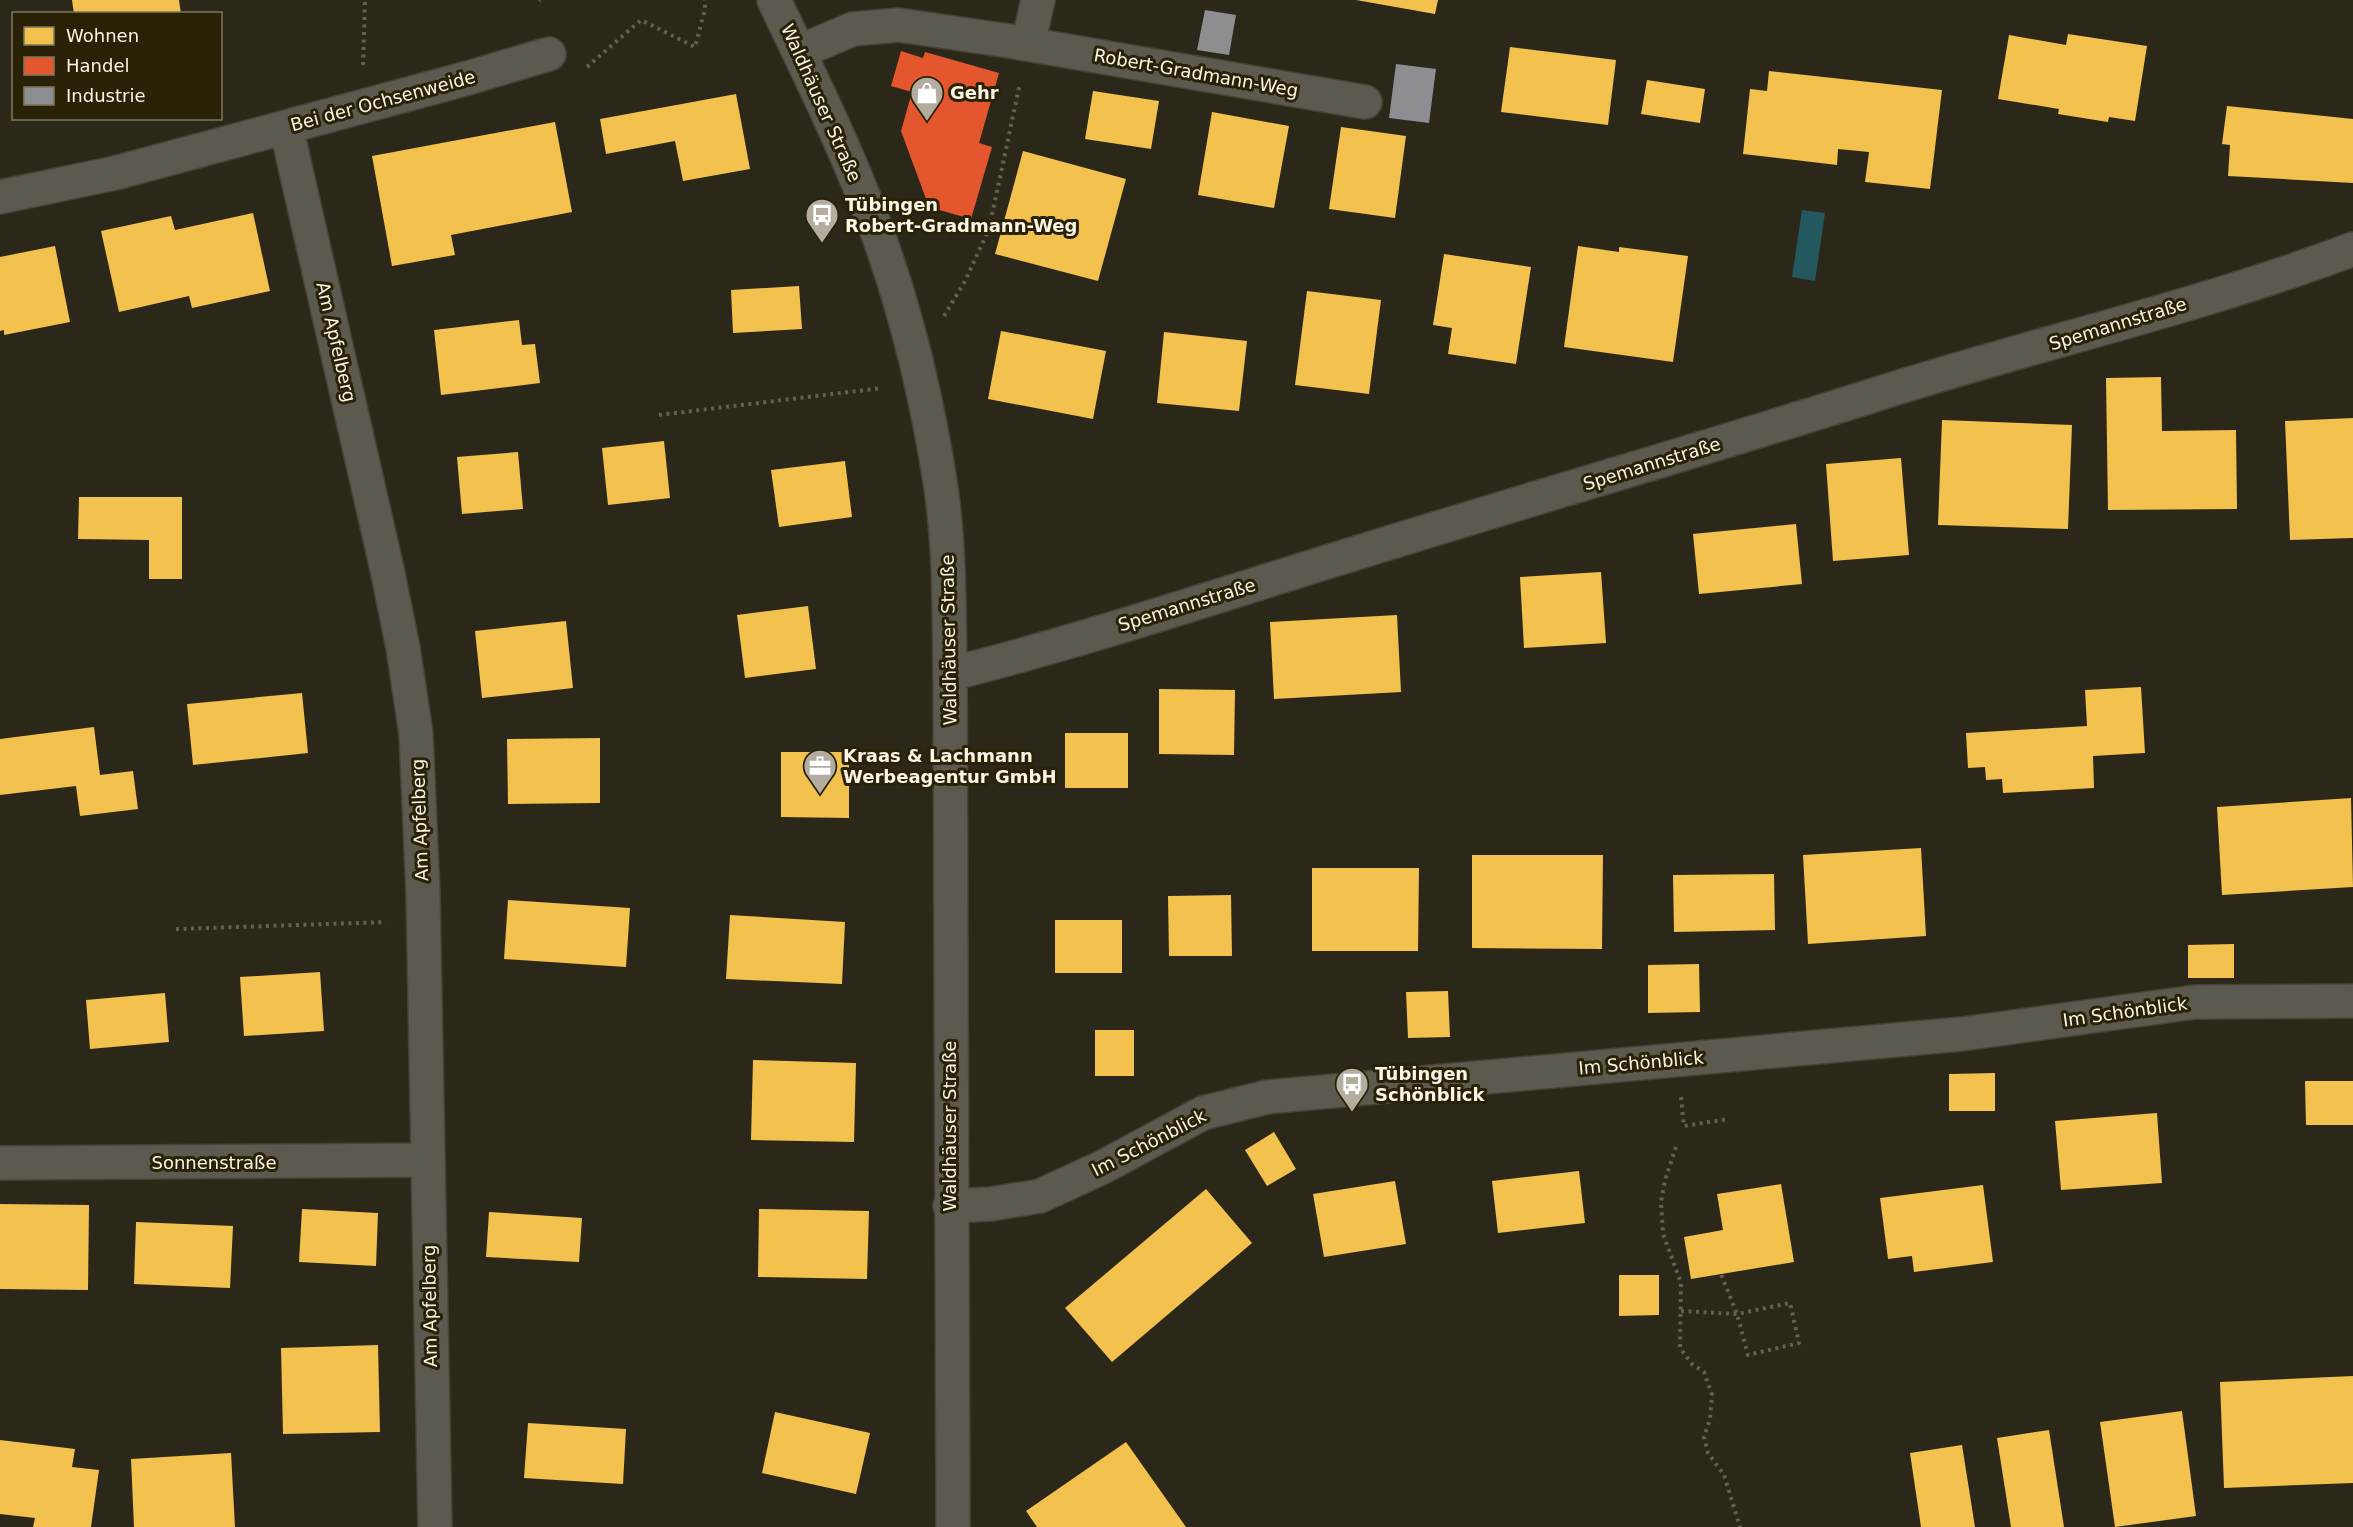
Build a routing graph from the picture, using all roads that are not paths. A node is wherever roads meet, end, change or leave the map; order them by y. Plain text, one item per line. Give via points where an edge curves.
1 (774, 0) edge
2 (1038, 0) edge
3 (1028, 44) junction
4 (799, 52) junction
5 (549, 54) road end
6 (1365, 102) dead end
7 (286, 127) junction
8 (0, 197) edge
9 (2353, 249) edge
10 (950, 674) junction
11 (2353, 1001) edge
12 (428, 1160) junction
13 (0, 1163) edge
14 (950, 1206) junction
15 (435, 1527) edge
16 (953, 1527) edge

1 - 4 street, Waldhäuser Straße
2 - 3 street
3 - 4 street, Robert-Gradmann-Weg via 899,24 853,29
3 - 6 street, Robert-Gradmann-Weg
4 - 10 street, Waldhäuser Straße via 841,141 879,237 918,369 941,490 949,583
5 - 7 street, Bei der Ochsenweide
7 - 8 street, Bei der Ochsenweide via 115,173
7 - 12 street, Am Apfelberg via 384,557 410,689 417,757
9 - 10 street, Spemannstraße via 2295,271 1918,381 1023,656
10 - 14 street, Waldhäuser Straße
11 - 14 street, Im Schönblick via 2195,1002 1962,1034 1267,1097 1203,1113 1040,1196
12 - 13 street, Sonnenstraße
12 - 15 street, Am Apfelberg
14 - 16 street, Waldhäuser Straße

